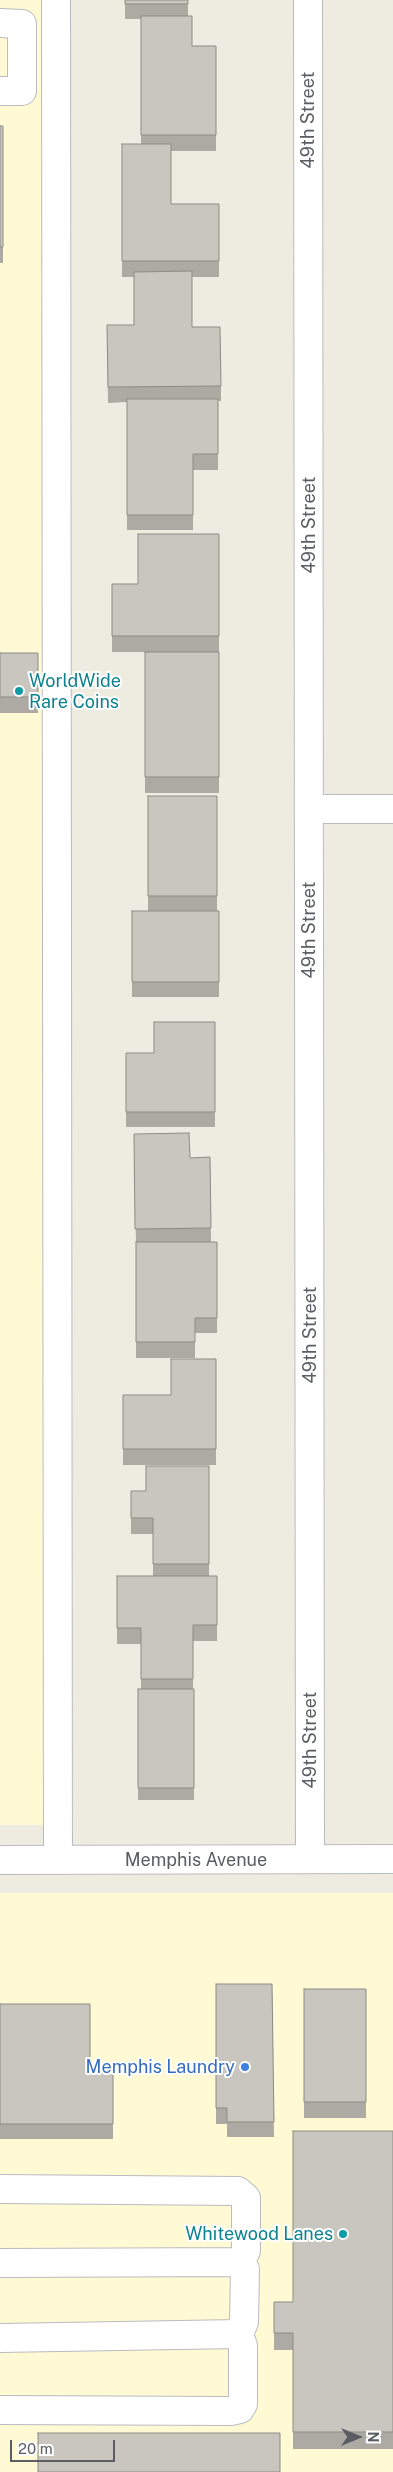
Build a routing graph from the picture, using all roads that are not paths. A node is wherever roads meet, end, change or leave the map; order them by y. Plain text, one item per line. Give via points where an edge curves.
1 (56, 0) edge
2 (308, 0) edge
3 (0, 23) edge
4 (0, 91) edge
5 (309, 809) junction
6 (393, 809) edge
7 (0, 1860) edge
8 (58, 1860) junction
9 (310, 1860) junction
10 (393, 1860) edge
11 (0, 2189) edge
12 (240, 2262) junction
13 (0, 2263) edge
14 (239, 2334) junction
15 (0, 2338) edge
16 (0, 2410) edge

1 - 8 street
2 - 5 street, 49th Street
3 - 4 street via 22,24 22,91
5 - 6 street
5 - 9 street, 49th Street
7 - 8 street, Memphis Avenue
8 - 9 street, Memphis Avenue
9 - 10 street, Memphis Avenue
11 - 12 street via 238,2191 246,2198 246,2250
12 - 13 street
12 - 14 street via 245,2270 244,2322
14 - 15 street
14 - 16 street via 243,2346 243,2404 240,2409

